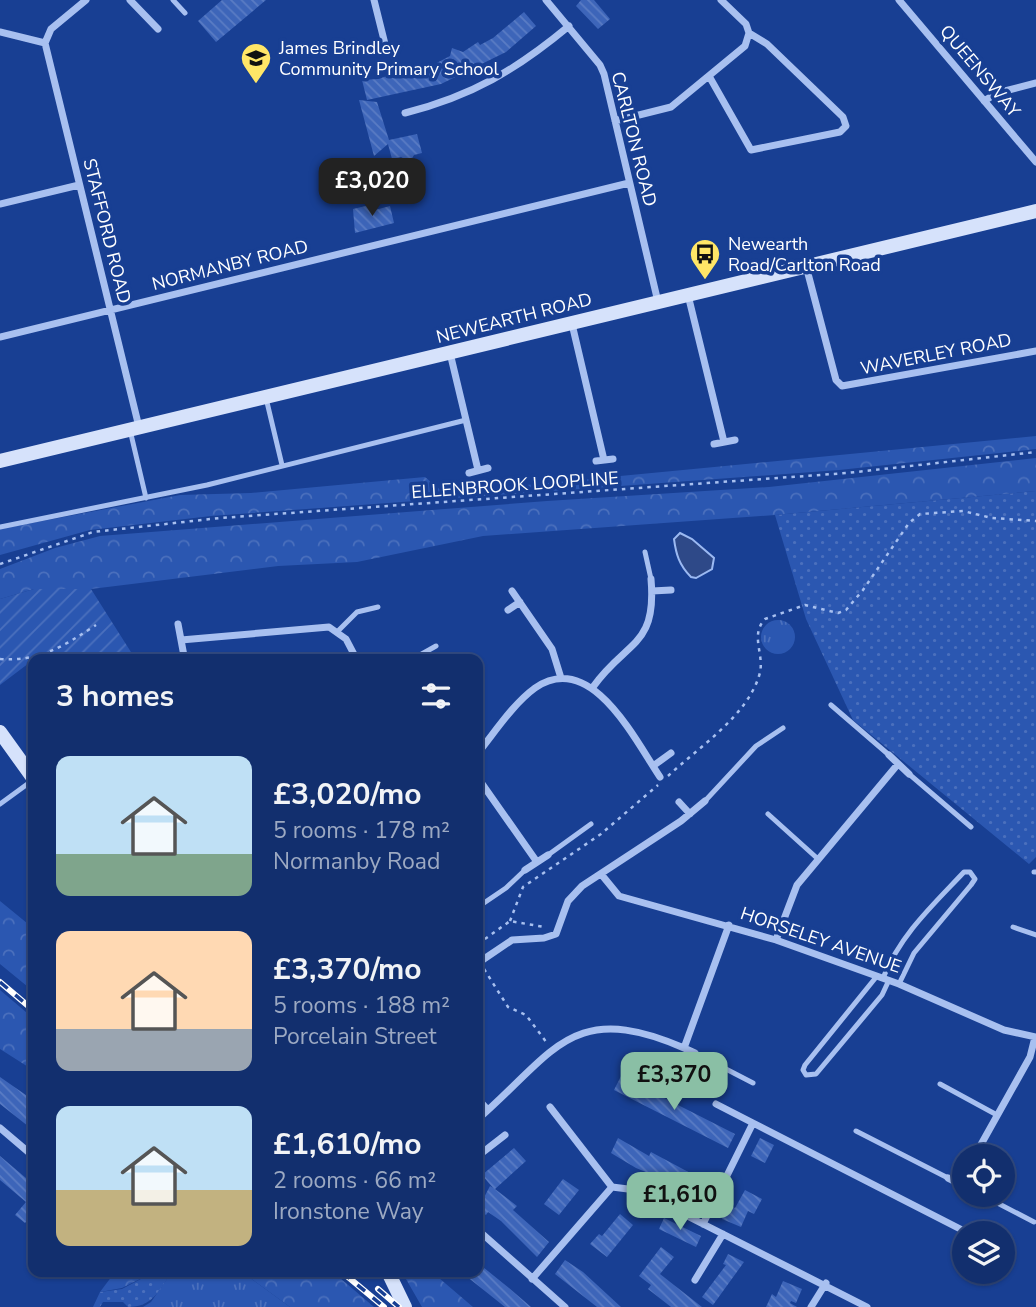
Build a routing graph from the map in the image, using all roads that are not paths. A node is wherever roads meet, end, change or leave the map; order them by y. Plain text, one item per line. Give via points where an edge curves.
1 (86, 0) edge
2 (130, 0) edge
3 (173, 0) edge
4 (374, 0) edge
5 (547, 0) edge
6 (721, 0) edge
7 (899, 0) edge
8 (185, 13) dead end
9 (569, 26) junction
10 (158, 29) dead end
11 (0, 32) edge
12 (749, 33) junction
13 (395, 35) dead end
14 (384, 38) junction
15 (45, 43) junction
16 (387, 52) dead end
17 (709, 76) junction
18 (1036, 83) edge
19 (984, 101) junction
20 (405, 114) dead end
21 (614, 121) junction
22 (1036, 162) edge
23 (629, 183) junction
24 (79, 185) junction
25 (0, 204) edge
26 (1036, 211) edge
27 (806, 266) junction
28 (688, 295) junction
29 (658, 302) junction
30 (111, 310) junction
31 (572, 324) junction
32 (0, 337) edge
33 (1036, 351) edge
34 (450, 353) junction
35 (266, 398) junction
36 (466, 420) junction
37 (134, 429) junction
38 (735, 440) dead end
39 (724, 442) junction
40 (714, 444) dead end
41 (604, 460) dead end
42 (0, 461) edge
43 (282, 465) junction
44 (488, 468) dead end
45 (478, 470) junction
46 (468, 473) dead end
47 (146, 498) junction
48 (0, 527) edge
49 (645, 552) dead end
50 (651, 579) joint
51 (671, 590) dead end
52 (512, 591) dead end
53 (652, 591) junction
54 (520, 602) junction
55 (378, 607) dead end
56 (508, 610) dead end
57 (178, 624) dead end
58 (338, 631) junction
59 (181, 640) junction
60 (436, 646) dead end
61 (184, 654) edge
62 (354, 654) edge
63 (422, 654) edge
64 (561, 678) junction
65 (593, 687) junction
66 (831, 705) dead end
67 (783, 728) dead end
68 (0, 732) edge
69 (483, 747) edge
70 (671, 753) dead end
71 (888, 755) joint
72 (898, 764) junction
73 (653, 766) junction
74 (28, 772) edge
75 (909, 774) joint
76 (660, 777) dead end
77 (28, 783) edge
78 (483, 785) edge
79 (705, 801) joint
80 (679, 802) dead end
81 (0, 804) edge
82 (690, 814) junction
83 (768, 814) dead end
84 (590, 824) dead end
85 (971, 827) dead end
86 (548, 855) joint
87 (818, 859) junction
88 (537, 862) junction
89 (525, 870) joint
90 (601, 874) junction
91 (483, 904) edge
92 (729, 925) junction
93 (1013, 927) dead end
94 (1036, 935) edge
95 (776, 940) junction
96 (483, 959) edge
97 (883, 978) junction
98 (899, 984) junction
99 (1036, 1037) edge
100 (684, 1048) junction
101 (695, 1053) joint
102 (753, 1083) dead end
103 (940, 1084) dead end
104 (483, 1104) edge
105 (716, 1104) dead end
106 (550, 1107) dead end
107 (488, 1110) junction
108 (483, 1114) edge
109 (997, 1115) junction
110 (752, 1123) junction
111 (0, 1128) edge
112 (856, 1131) dead end
113 (505, 1135) dead end
114 (981, 1144) edge
115 (28, 1152) edge
116 (483, 1152) edge
117 (948, 1178) joint
118 (952, 1180) edge
119 (612, 1187) junction
120 (1005, 1207) edge
121 (1034, 1222) dead end
122 (703, 1224) junction
123 (952, 1225) edge
124 (723, 1234) junction
125 (483, 1235) edge
126 (390, 1277) edge
127 (532, 1279) junction
128 (695, 1280) dead end
129 (826, 1283) junction
130 (405, 1307) edge
131 (565, 1307) edge
132 (811, 1307) edge
133 (867, 1307) edge

1 - 15 street via 51,29
2 - 10 street
3 - 8 lane
4 - 14 street
5 - 9 street, CARLTON ROAD
6 - 12 street via 746,24
7 - 19 street, QUEENSWAY
9 - 20 street via 517,68 444,103
9 - 21 street, CARLTON ROAD via 600,65
11 - 15 street
12 - 17 street via 745,46
12 - 17 street via 767,44 843,117 844,129 751,150
13 - 14 street
14 - 16 street
15 - 24 street, STAFFORD ROAD
17 - 21 street via 671,107
18 - 19 street
19 - 22 street, QUEENSWAY
21 - 23 street, CARLTON ROAD
23 - 29 street, CARLTON ROAD
23 - 30 street, NORMANBY ROAD
24 - 25 street
24 - 30 street, STAFFORD ROAD
26 - 27 main road, NEWEARTH ROAD
27 - 28 main road, NEWEARTH ROAD
27 - 33 street, WAVERLEY ROAD via 836,380 842,386
28 - 29 main road, NEWEARTH ROAD
28 - 39 street
29 - 31 main road, NEWEARTH ROAD
30 - 32 street, NORMANBY ROAD
30 - 37 street, STAFFORD ROAD
31 - 34 main road, NEWEARTH ROAD
31 - 41 street
34 - 35 main road, NEWEARTH ROAD
34 - 36 street
35 - 37 main road, NEWEARTH ROAD
35 - 43 lane
36 - 43 lane
36 - 45 street
37 - 42 main road, NEWEARTH ROAD
37 - 47 lane
38 - 39 street
39 - 40 street
43 - 47 lane
44 - 45 street
45 - 46 street
47 - 48 lane
49 - 50 lane
50 - 53 street
51 - 53 street
52 - 54 street
53 - 65 street via 652,615 643,635
54 - 56 street
54 - 64 street via 552,649
55 - 58 lane via 358,612
57 - 59 street
58 - 59 street via 318,626
58 - 62 street
59 - 61 street
60 - 63 lane
64 - 65 street
64 - 69 street via 535,688
65 - 73 street
66 - 71 lane
67 - 79 lane via 756,746
68 - 74 main road
70 - 73 street
71 - 72 street
72 - 75 street
72 - 87 street
73 - 76 street
75 - 85 lane
77 - 81 lane
78 - 88 street
79 - 82 street
80 - 82 street
82 - 90 street
83 - 87 lane
84 - 86 lane
86 - 88 street
87 - 95 street via 797,885
88 - 89 street
89 - 91 lane
90 - 92 street, HORSELEY AVENUE via 619,896
90 - 96 street via 574,893 552,936 512,940
92 - 95 street, HORSELEY AVENUE
92 - 100 street
93 - 94 lane
95 - 97 street, HORSELEY AVENUE
97 - 97 lane via 882,995 816,1074 806,1075 805,1065
97 - 98 street, HORSELEY AVENUE
97 - 98 lane via 898,944 931,904 964,872 970,872 975,879 914,953
98 - 99 street, HORSELEY AVENUE via 1004,1030
99 - 109 street
100 - 101 street
100 - 107 street via 624,1029 587,1032 553,1047
101 - 102 lane
103 - 109 lane
104 - 107 street
105 - 110 street
106 - 119 street
107 - 108 street
109 - 114 street
110 - 122 street
110 - 123 street
111 - 115 street
112 - 117 lane
113 - 116 street
117 - 118 street
119 - 122 street via 636,1190
119 - 127 street
120 - 121 lane
122 - 124 street
124 - 128 street
124 - 129 street
125 - 127 street
126 - 130 main road
127 - 131 street
129 - 132 street
129 - 133 street

